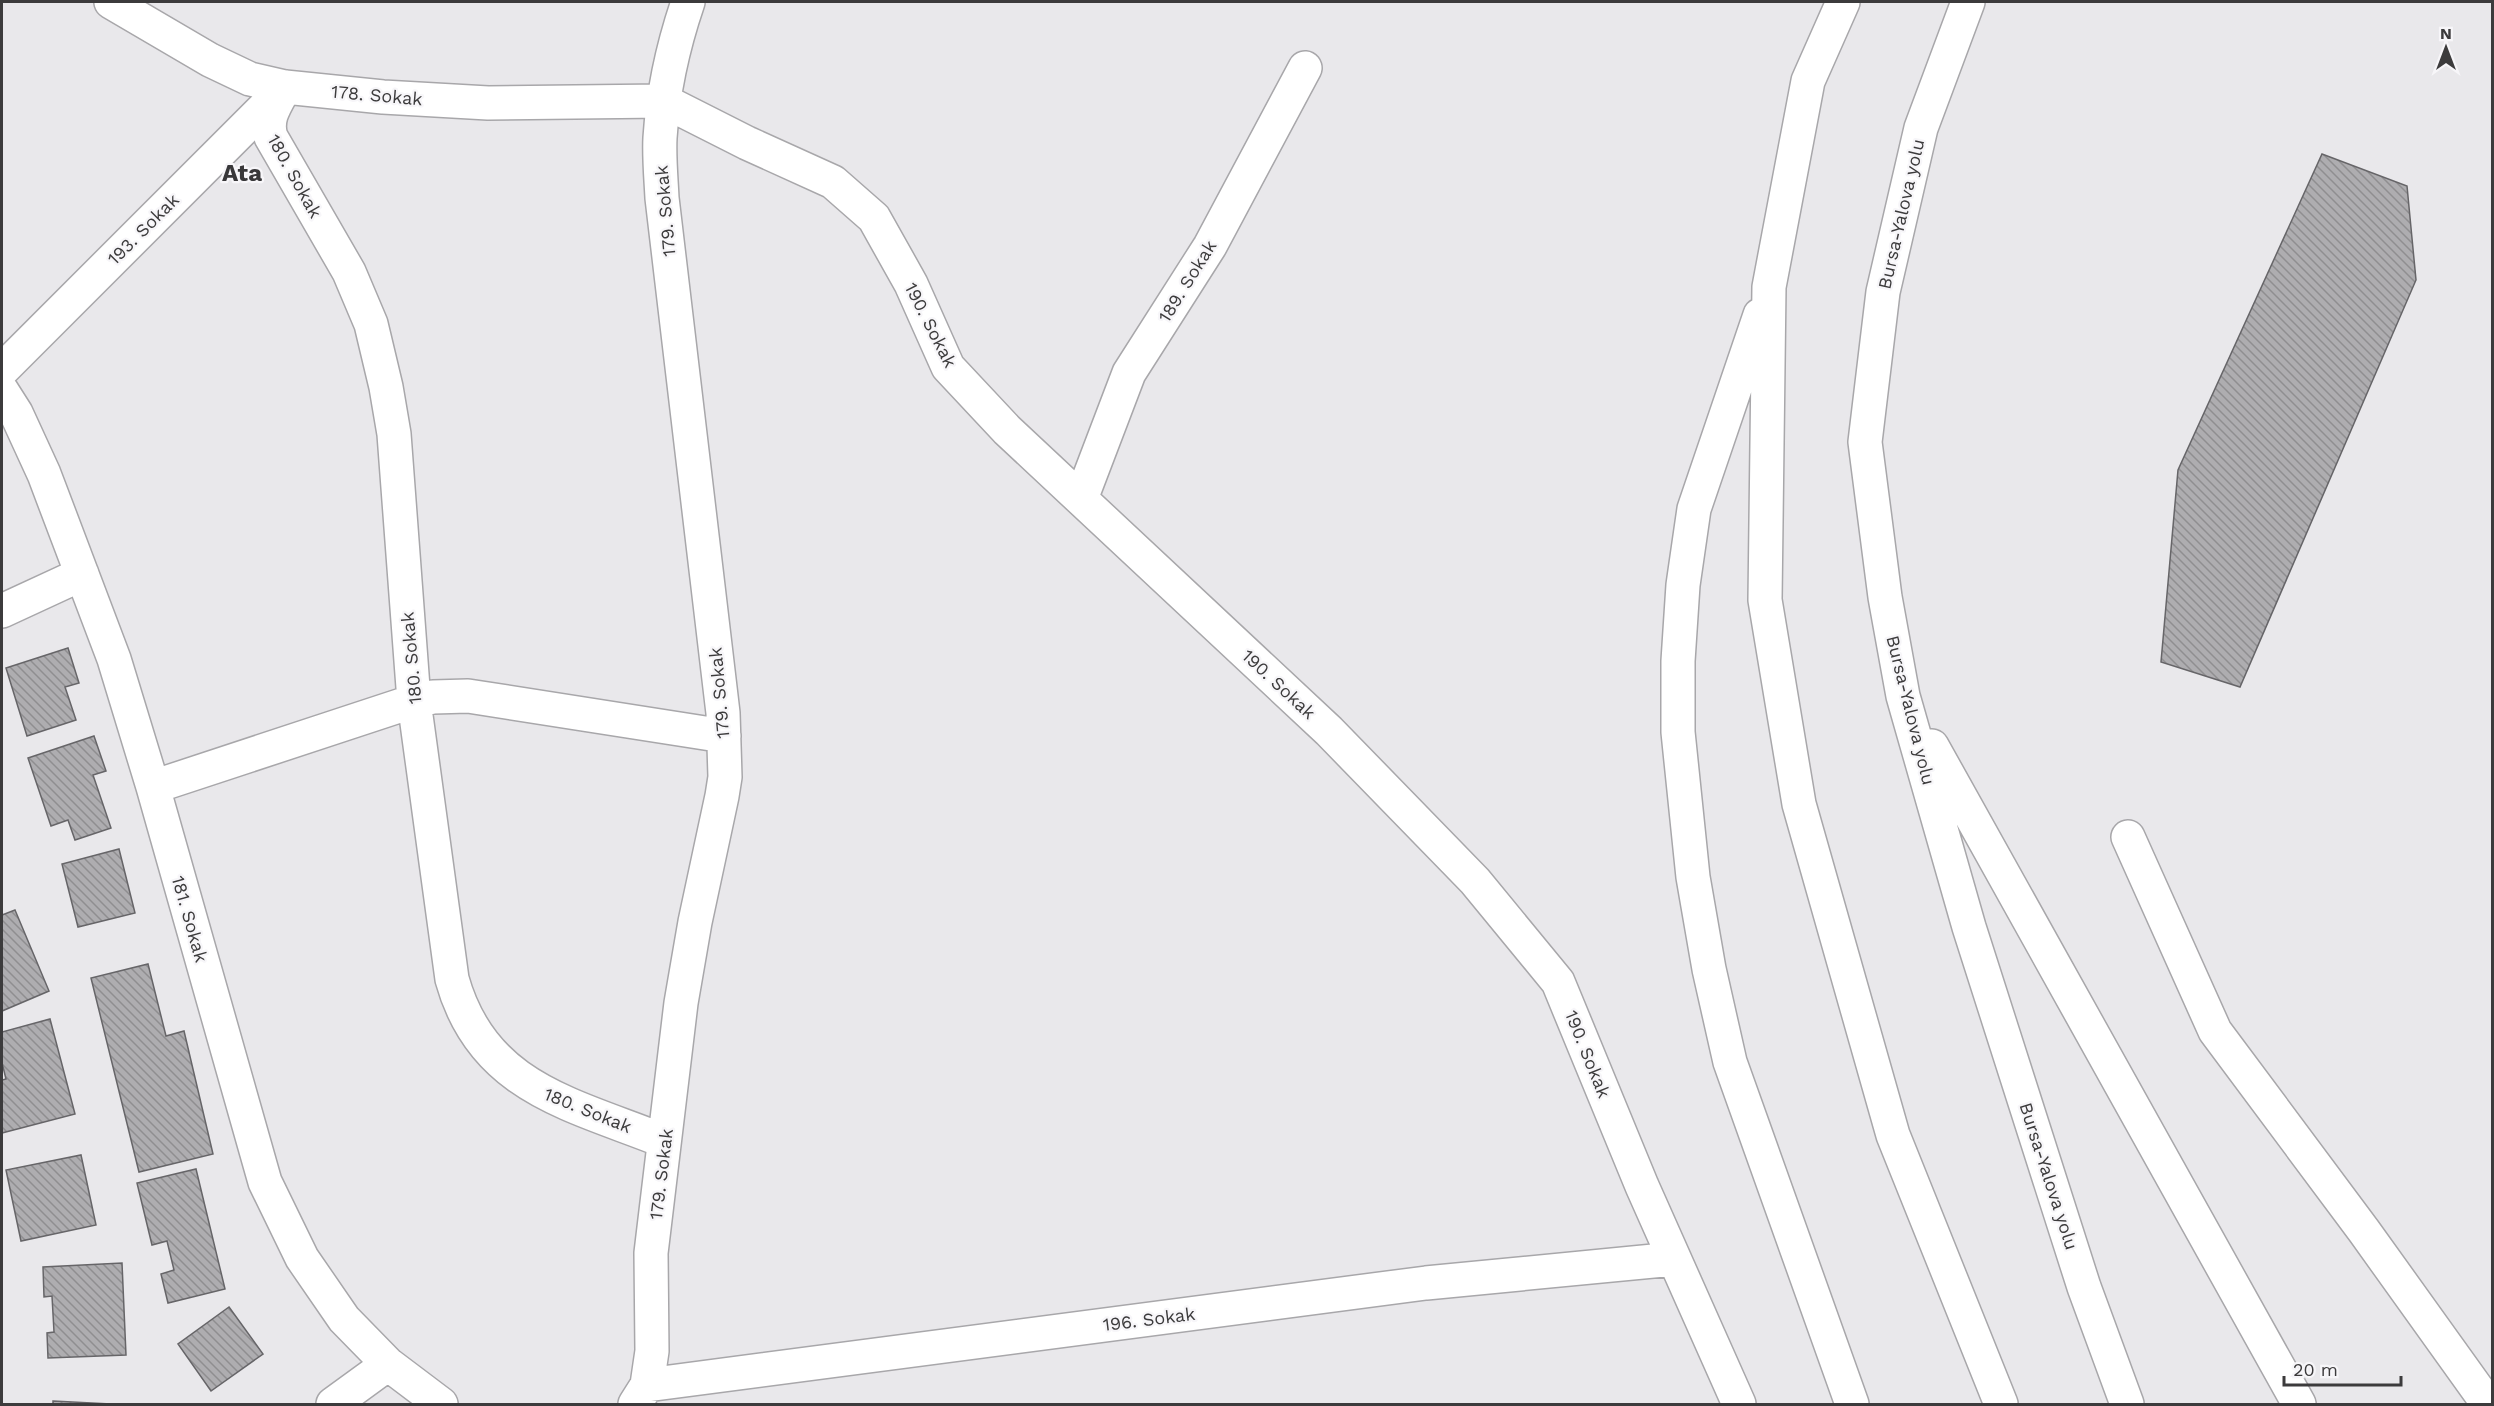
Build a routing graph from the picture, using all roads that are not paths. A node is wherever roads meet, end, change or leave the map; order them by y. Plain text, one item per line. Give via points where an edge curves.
1 (111, 2) edge
2 (688, 2) edge
3 (1843, 2) edge
4 (1968, 2) edge
5 (1305, 68) dead end
6 (285, 87) junction
7 (664, 101) junction
8 (218, 154) junction
9 (283, 160) junction
10 (1769, 287) junction
11 (2, 370) edge
12 (2, 391) edge
13 (1081, 499) junction
14 (82, 574) junction
15 (2, 611) edge
16 (1904, 696) junction
17 (414, 701) junction
18 (724, 736) junction
19 (153, 787) junction
20 (2128, 837) dead end
21 (664, 1141) junction
22 (1674, 1259) junction
23 (388, 1365) junction
24 (641, 1395) edge
25 (333, 1404) edge
26 (441, 1404) edge
27 (1739, 1404) edge
28 (1852, 1404) edge
29 (2001, 1404) edge
30 (2127, 1404) edge
31 (2299, 1404) edge
32 (2488, 1404) edge

1 - 6 main road, 178. Sokak via 210,60 250,79
2 - 7 main road, 179. Sokak
3 - 10 main road via 1808,81
4 - 16 main road, Bursa-Yalova yolu via 1921,128 1883,292 1865,442 1885,597
5 - 13 main road, 189. Sokak via 1210,246 1129,373
6 - 7 main road, 178. Sokak via 488,103
6 - 8 main road, 193. Sokak
6 - 9 main road, 180. Sokak via 268,127
7 - 13 main road, 190. Sokak via 833,182 874,218 911,284 948,367 1007,430
7 - 18 main road, 179. Sokak via 660,140 662,198
8 - 9 main road via 235,145 246,145
8 - 11 main road, 193. Sokak
9 - 17 main road, 180. Sokak via 349,272 379,351 394,434
10 - 28 main road via 1694,509 1683,585 1678,732 1693,877 1708,969 1730,1062
10 - 29 main road via 1765,600 1799,804 1893,1135
12 - 14 main road, 181. Sokak via 44,474
13 - 22 main road, 190. Sokak via 1329,731 1475,881 1558,982
14 - 15 main road
14 - 19 main road, 181. Sokak via 114,659
16 - 30 main road, Bursa-Yalova yolu via 1969,927 2084,1287
16 - 31 main road
17 - 18 main road via 468,696
17 - 19 main road
17 - 21 main road, 180. Sokak via 452,979 467,1018 484,1047 528,1085
18 - 21 main road, 179. Sokak via 725,777 681,1003
19 - 23 main road, 181. Sokak via 266,1182 320,1287
20 - 32 main road via 2215,1031
21 - 24 main road, 179. Sokak via 651,1253 652,1351
22 - 24 main road, 196. Sokak via 1426,1283
22 - 27 main road, 190. Sokak
23 - 25 main road
23 - 26 main road, 181. Sokak

